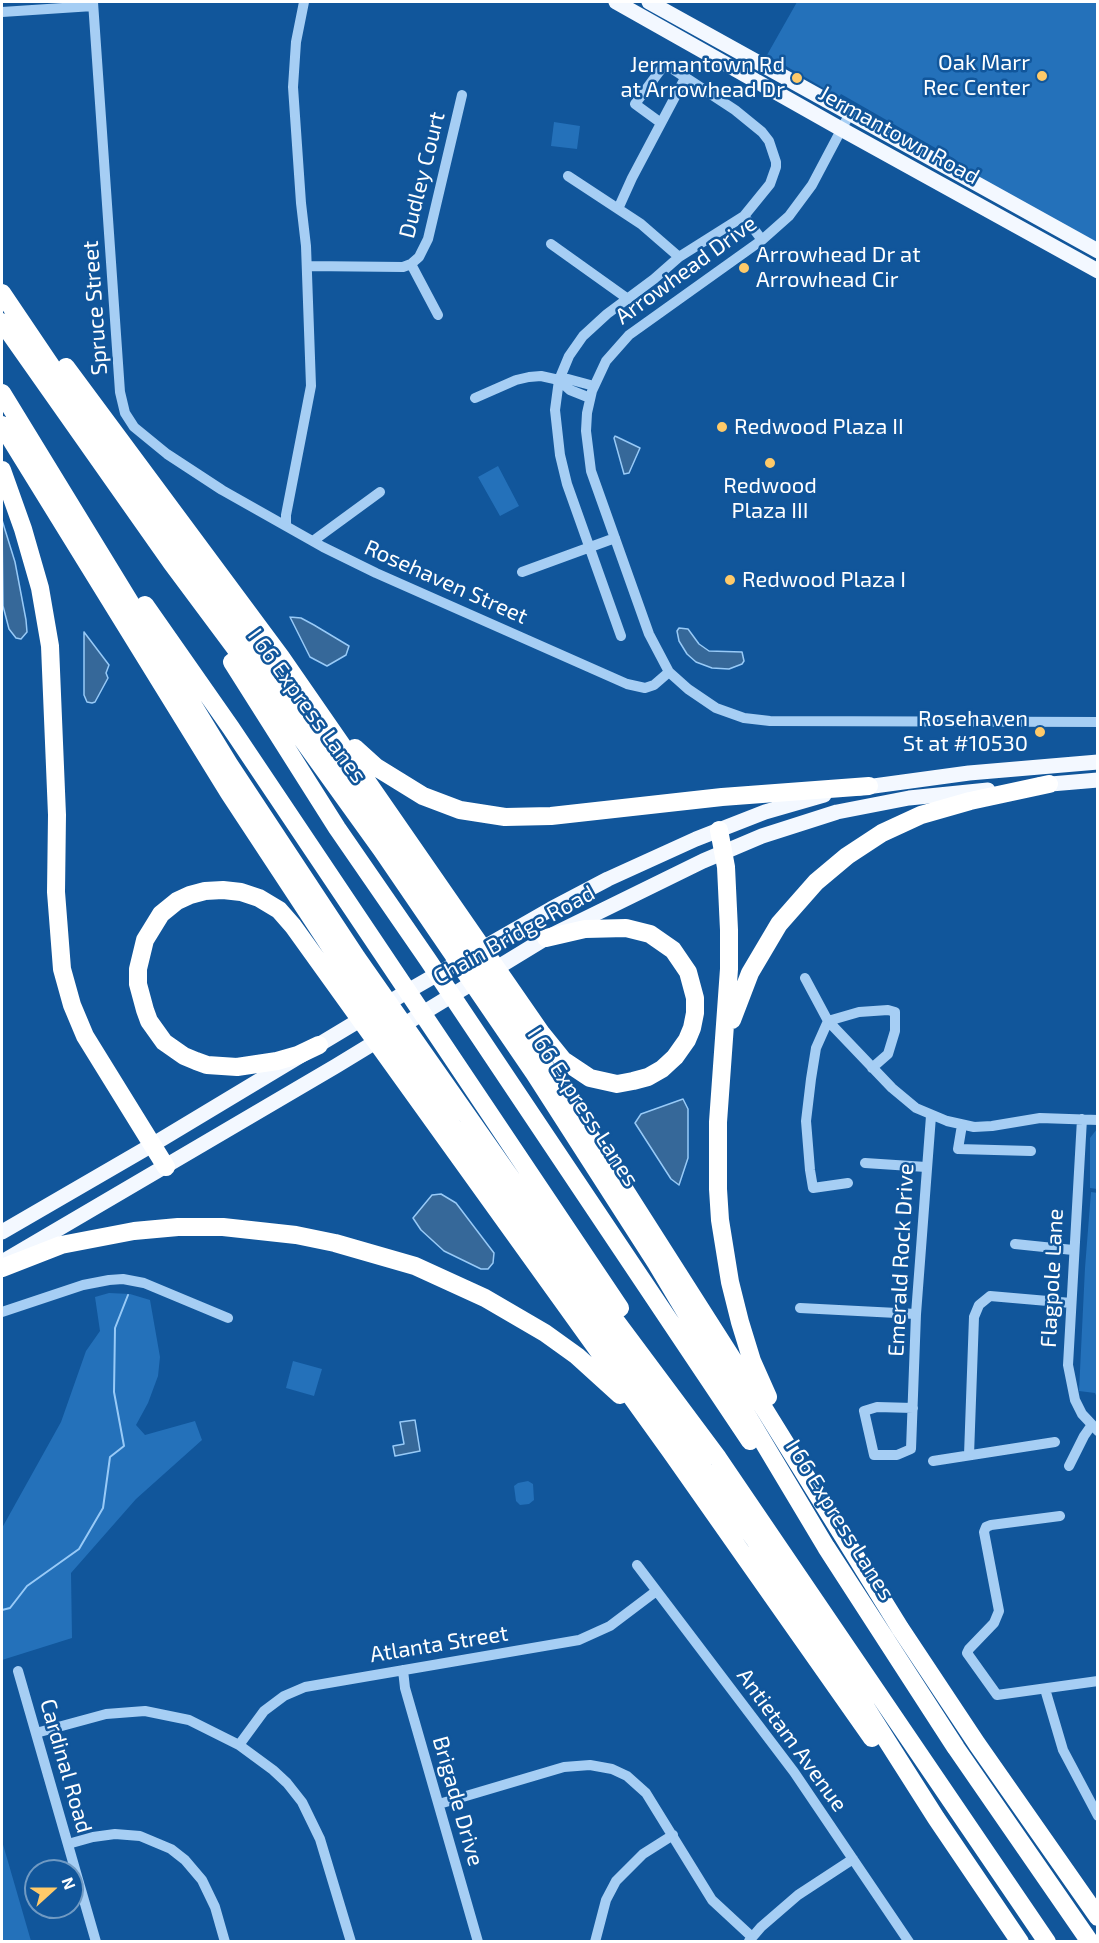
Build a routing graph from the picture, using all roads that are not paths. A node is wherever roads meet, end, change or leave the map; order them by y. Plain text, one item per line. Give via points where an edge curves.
1 (304, 2) edge
2 (616, 2) edge
3 (649, 2) edge
4 (93, 4) edge
5 (2, 12) edge
6 (685, 78) junction
7 (462, 95) dead end
8 (849, 114) junction
9 (661, 123) junction
10 (841, 129) junction
11 (568, 176) dead end
12 (618, 209) junction
13 (744, 216) junction
14 (762, 240) junction
15 (551, 244) dead end
16 (1098, 251) edge
17 (679, 257) junction
18 (411, 264) junction
19 (308, 266) junction
20 (1098, 271) edge
21 (2, 293) edge
22 (628, 298) junction
23 (438, 315) dead end
24 (2, 322) edge
25 (24, 327) junction
26 (559, 381) junction
27 (594, 386) junction
28 (2, 393) edge
29 (475, 398) dead end
30 (590, 398) junction
31 (2, 425) edge
32 (2, 470) edge
33 (53, 476) junction
34 (380, 492) dead end
35 (286, 526) junction
36 (615, 538) junction
37 (313, 541) junction
38 (590, 547) junction
39 (171, 562) junction
40 (522, 572) dead end
41 (621, 636) dead end
42 (281, 657) junction
43 (669, 672) junction
44 (1098, 722) edge
45 (1098, 762) edge
46 (1098, 780) edge
47 (1049, 784) junction
48 (869, 786) junction
49 (719, 830) junction
50 (724, 851) junction
51 (546, 939) junction
52 (437, 974) junction
53 (805, 978) dead end
54 (408, 991) junction
55 (456, 1003) junction
56 (426, 1019) junction
57 (828, 1021) junction
58 (319, 1045) junction
59 (722, 1053) junction
60 (872, 1068) junction
61 (931, 1116) junction
62 (1082, 1119) junction
63 (1098, 1120) edge
64 (962, 1125) junction
65 (152, 1145) junction
66 (1031, 1151) dead end
67 (865, 1163) dead end
68 (166, 1167) junction
69 (926, 1167) junction
70 (848, 1184) dead end
71 (2, 1232) edge
72 (1015, 1244) dead end
73 (1073, 1250) junction
74 (2, 1262) edge
75 (2, 1268) edge
76 (1071, 1303) junction
77 (800, 1308) dead end
78 (2, 1312) edge
79 (916, 1314) junction
80 (228, 1318) dead end
81 (913, 1408) junction
82 (1095, 1428) edge
83 (1056, 1442) dead end
84 (671, 1452) junction
85 (969, 1455) junction
86 (718, 1458) junction
87 (933, 1461) dead end
88 (1069, 1466) dead end
89 (820, 1500) junction
90 (1060, 1516) dead end
91 (826, 1547) junction
92 (637, 1565) dead end
93 (655, 1592) junction
94 (403, 1670) junction
95 (18, 1671) dead end
96 (1098, 1681) edge
97 (1045, 1689) junction
98 (36, 1732) junction
99 (239, 1745) junction
100 (1094, 1801) edge
101 (439, 1804) junction
102 (1098, 1816) edge
103 (673, 1835) junction
104 (69, 1844) junction
105 (853, 1859) junction
106 (1098, 1917) edge
107 (1016, 1936) edge
108 (751, 1939) edge
109 (96, 1941) edge
110 (225, 1941) edge
111 (351, 1941) edge
112 (478, 1941) edge
113 (595, 1941) edge
114 (909, 1941) edge
115 (1047, 1941) edge
116 (1090, 1941) edge

1 - 19 street via 293,87
2 - 10 main road, Jermantown Road
3 - 8 main road, Jermantown Road
4 - 5 street
4 - 35 street, Spruce Street via 120,392 125,413 141,435 167,454
6 - 9 street
6 - 9 street via 664,64 635,104
6 - 13 street via 735,110 769,141 776,162 774,176
7 - 18 street, Dudley Court via 428,239
8 - 10 street, Arrowhead Drive
8 - 16 main road, Jermantown Road
9 - 12 street
10 - 14 street, Arrowhead Drive via 800,203
10 - 20 main road, Jermantown Road
11 - 12 street
12 - 17 street
13 - 14 street
13 - 17 street
14 - 27 street, Arrowhead Drive via 629,334 606,361
15 - 22 street
17 - 22 street
18 - 19 street, Dudley Court
18 - 23 street
19 - 35 street via 311,386
21 - 25 highway
22 - 26 street via 583,336
24 - 39 highway, I 66 Express Lanes
25 - 42 highway via 59,358
25 - 89 highway via 432,898 574,1110
26 - 27 street via 568,379
26 - 29 street via 529,377
26 - 30 street
26 - 38 street via 555,410 560,455
27 - 30 street, Arrowhead Drive
28 - 33 highway
30 - 36 street, Arrowhead Drive via 587,451
31 - 107 highway via 229,794 322,936 454,1128 754,1540
32 - 65 highway via 40,588 50,646 56,892 62,969 85,1036
33 - 54 highway via 231,728
33 - 86 highway via 229,764 357,958 539,1218
34 - 37 street
35 - 37 street, Rosehaven Street
36 - 38 street
36 - 43 street, Arrowhead Drive via 649,634
37 - 43 street, Rosehaven Street via 627,684 645,688
38 - 40 street
38 - 41 street
39 - 52 highway via 186,594 337,828
39 - 91 highway, I 66 Express Lanes via 381,849 534,1073 656,1263
42 - 48 highway via 348,741 376,767 423,796 460,810 505,817 551,816
42 - 51 highway via 563,1060 590,1078 617,1083 648,1077 675,1057 692,1028 695,998 688,972 673,950 650,934 626,928 585,929
43 - 44 street via 716,708 758,720
45 - 48 main road, Chain Bridge Road
46 - 47 main road, Chain Bridge Road
47 - 50 main road, Chain Bridge Road via 861,806
47 - 59 highway via 921,815 882,833 830,869 790,909 770,938 741,994
48 - 49 main road, Chain Bridge Road via 803,800
49 - 50 highway
49 - 52 main road, Chain Bridge Road via 599,884
50 - 51 main road, Chain Bridge Road
50 - 59 highway via 729,897 729,969
51 - 55 main road, Chain Bridge Road via 509,961
52 - 54 main road, Chain Bridge Road
52 - 55 highway
53 - 57 street
54 - 56 highway
54 - 58 main road, Chain Bridge Road
55 - 56 main road, Chain Bridge Road
55 - 91 highway via 786,1494
56 - 68 main road, Chain Bridge Road via 367,1048
56 - 86 highway
57 - 60 street
57 - 60 street via 859,1012 896,1012 888,1054
57 - 70 street via 816,1048 811,1079 806,1121 810,1170 813,1188
58 - 65 main road, Chain Bridge Road
58 - 84 highway via 277,1061 237,1067 207,1065 174,1050 149,1021 138,984 139,958 154,922 177,902 205,891 241,892 279,910
59 - 89 highway via 717,1189 730,1282 752,1361 768,1397 800,1450
60 - 61 street via 908,1103
61 - 64 street
61 - 69 street, Emerald Rock Drive
62 - 63 street
62 - 64 street via 1040,1118 992,1126
62 - 73 street, Flagpole Lane
64 - 66 street via 957,1149
65 - 68 highway
65 - 71 main road, Chain Bridge Road
67 - 69 street
68 - 74 main road, Chain Bridge Road
69 - 79 street, Emerald Rock Drive
72 - 73 street
73 - 76 street, Flagpole Lane
75 - 84 highway via 61,1245 178,1227 287,1233 379,1255 448,1280 544,1333 609,1384
76 - 82 street, Flagpole Lane via 1070,1384 1079,1408
76 - 85 street via 990,1296 979,1305 974,1317
77 - 79 street
78 - 80 street via 83,1285 123,1279 154,1287
79 - 81 street, Emerald Rock Drive
81 - 81 street, Emerald Rock Drive via 911,1449 897,1455 874,1455 864,1411 877,1407
82 - 88 street via 1084,1436
83 - 85 street
84 - 107 highway via 902,1782
85 - 87 street
86 - 115 highway
89 - 106 highway via 977,1744
90 - 97 street via 986,1527 999,1611 994,1623 967,1653 997,1695
91 - 116 highway, I 66 Express Lanes via 956,1748
92 - 93 street, Antietam Avenue
93 - 94 street, Atlanta Street via 610,1626 579,1640
93 - 105 street, Antietam Avenue via 795,1772
94 - 99 street, Atlanta Street via 318,1683 292,1692 264,1711
94 - 101 street, Brigade Drive
95 - 98 street, Cardinal Road
96 - 97 street
97 - 100 street via 1064,1750
98 - 99 street via 106,1714 145,1711 189,1720
98 - 104 street, Cardinal Road
99 - 111 street via 287,1782 308,1812 322,1844
100 - 102 street
101 - 103 street via 564,1767 599,1766 622,1773 640,1786
101 - 112 street, Brigade Drive
103 - 108 street via 712,1900
103 - 113 street via 643,1854 616,1881 606,1900
104 - 109 street, Cardinal Road
104 - 110 street via 115,1834 140,1836 171,1849 202,1880
105 - 108 street via 798,1895
105 - 114 street, Antietam Avenue

